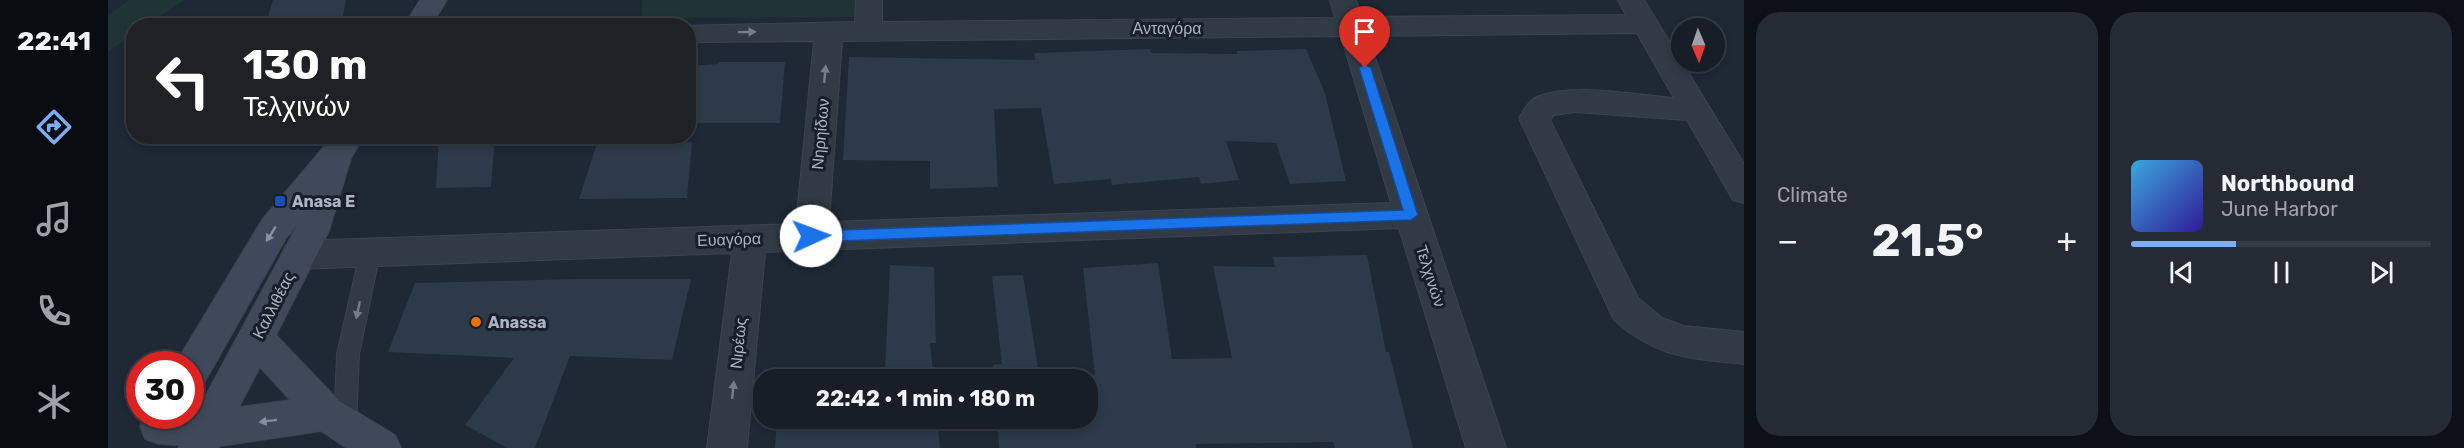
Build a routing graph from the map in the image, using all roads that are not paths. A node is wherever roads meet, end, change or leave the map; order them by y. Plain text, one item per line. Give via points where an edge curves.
1 (434, 0) edge
2 (869, 0) edge
3 (1638, 12) edge
4 (1347, 13) edge
5 (422, 18) edge
6 (829, 31) junction
7 (868, 31) junction
8 (696, 33) edge
9 (1697, 110) junction
10 (342, 147) edge
11 (1744, 191) edge
12 (1411, 215) junction
13 (811, 236) junction
14 (750, 239) junction
15 (370, 253) junction
16 (298, 255) junction
17 (255, 339) junction
18 (1744, 348) edge
19 (203, 351) edge
20 (336, 419) junction
21 (157, 430) edge
22 (204, 438) edge
23 (381, 448) edge
24 (727, 448) edge
25 (1486, 448) edge

1 - 5 main road
2 - 7 street
3 - 4 street, Ανταγόρα
3 - 9 street
4 - 7 street, Ανταγόρα
4 - 12 street, Τελχινών
6 - 7 street, Ανταγόρα
8 -> 6 street, Ανταγόρα
13 -> 6 street, Νηρηίδων
9 - 11 street
9 - 18 street via 1575,101 1545,105 1534,118 1626,309 1649,329 1683,342
10 - 16 main road, Καλλιθέας via 312,231
10 -> 19 main road, Καλλιθέας via 274,229
12 - 13 street, Ευαγόρα
12 - 25 street, Τελχινών
13 - 14 street, Ευαγόρα
14 - 15 street, Ευαγόρα
24 -> 14 street, Νιρέως
15 - 16 street, Ευαγόρα
15 -> 20 lane
16 - 17 main road, Καλλιθέας
17 - 20 main road
17 - 22 main road, Καλλιθέας
20 -> 22 main road
20 - 23 main road
21 - 22 main road

